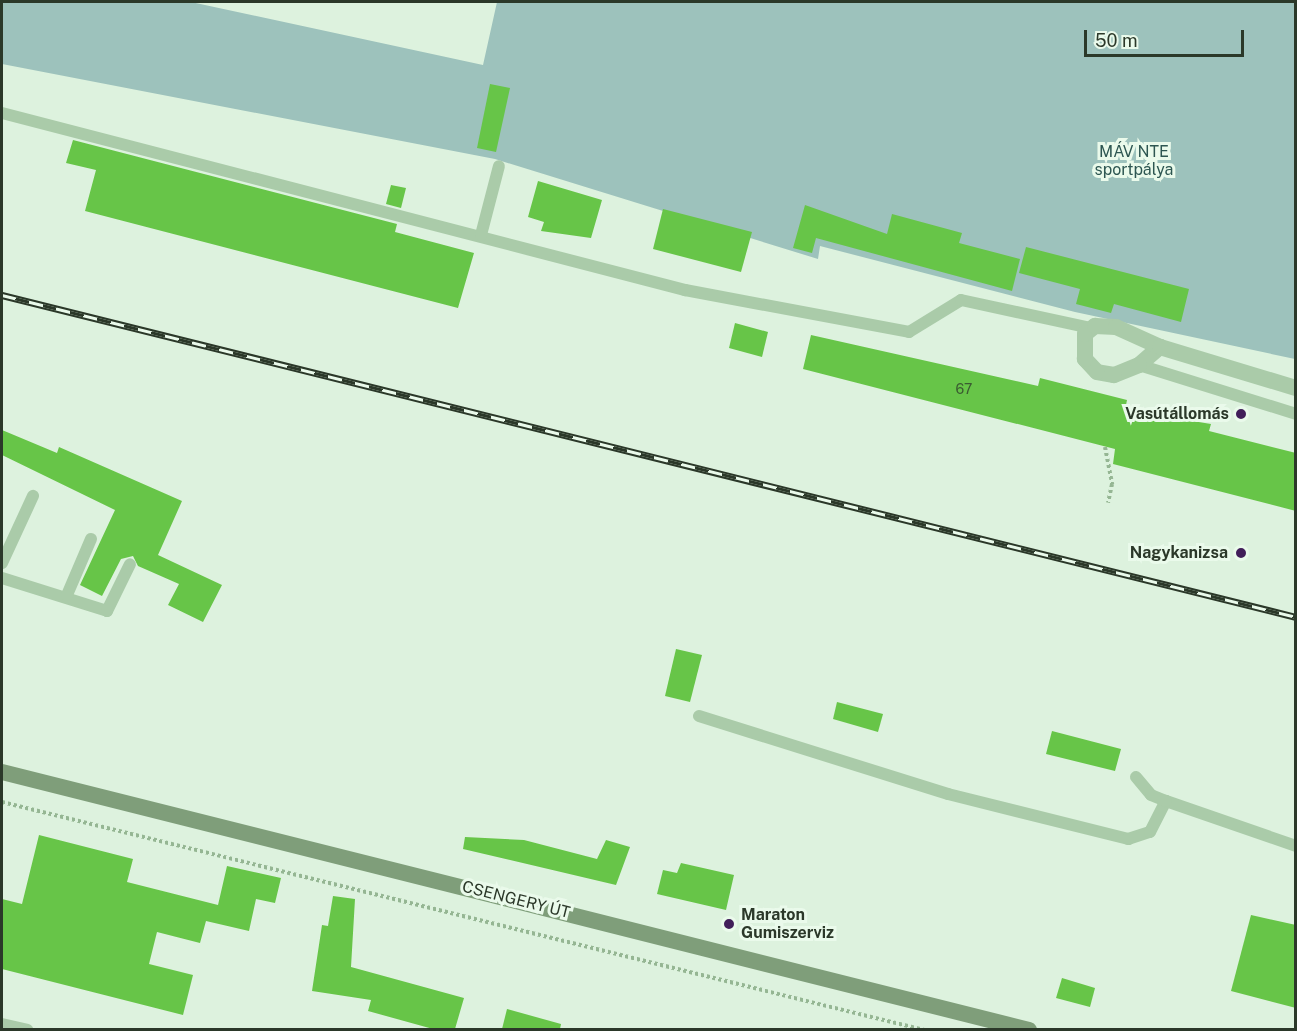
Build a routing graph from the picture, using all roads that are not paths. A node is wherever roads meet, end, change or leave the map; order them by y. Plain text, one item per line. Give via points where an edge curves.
1 (2, 113) edge
2 (499, 166) dead end
3 (481, 235) junction
4 (1090, 328) junction
5 (1160, 347) junction
6 (1139, 365) junction
7 (1296, 388) edge
8 (1296, 414) edge
9 (33, 496) dead end
10 (91, 539) dead end
11 (2, 563) edge
12 (130, 564) dead end
13 (2, 578) edge
14 (67, 595) junction
15 (699, 716) dead end
16 (2, 772) edge
17 (1136, 777) dead end
18 (1166, 801) junction
19 (1296, 846) edge
20 (2, 1024) edge
21 (992, 1025) edge
22 (27, 1029) edge
23 (1029, 1029) edge

1 - 3 lane
2 - 3 lane
3 - 4 lane via 685,290 909,332 961,300
4 - 5 street via 1116,327
4 - 6 street via 1082,346 1097,372 1114,375
5 - 6 street
5 - 7 street
6 - 8 lane
9 - 11 lane
10 - 14 lane
12 - 14 lane via 107,611
13 - 14 lane
15 - 18 lane via 948,794 1128,839 1150,832
16 - 21 main road, CSENGERY ÚT
17 - 18 lane via 1151,795
18 - 19 lane
20 - 22 lane
21 - 23 main road, CSENGERY ÚT

